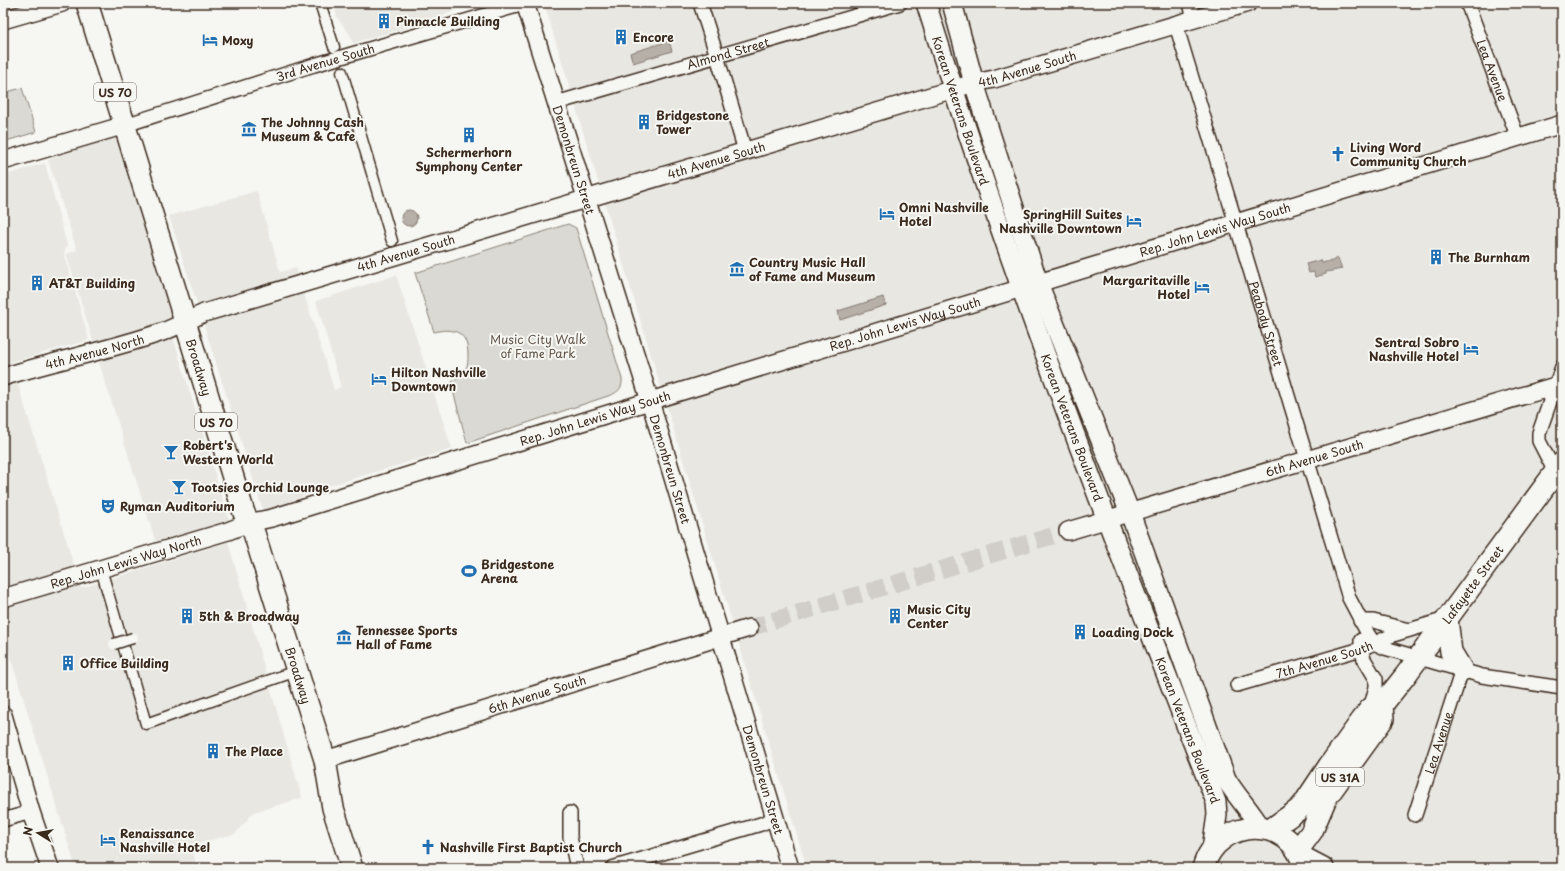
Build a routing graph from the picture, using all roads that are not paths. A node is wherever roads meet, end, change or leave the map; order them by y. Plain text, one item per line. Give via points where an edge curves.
1 (62, 3) edge
2 (87, 3) edge
3 (320, 3) edge
4 (525, 3) edge
5 (700, 3) edge
6 (900, 3) edge
7 (926, 3) edge
8 (952, 3) edge
9 (1248, 3) edge
10 (1467, 3) edge
11 (1192, 11) edge
12 (3, 20) edge
13 (1176, 25) junction
14 (334, 48) dead end
15 (717, 56) junction
16 (342, 72) dead end
17 (974, 83) junction
18 (952, 89) junction
19 (556, 103) junction
20 (1562, 124) edge
21 (125, 125) junction
22 (1518, 138) junction
23 (745, 152) junction
24 (3, 161) edge
25 (587, 199) junction
26 (1235, 224) junction
27 (392, 241) dead end
28 (1030, 286) junction
29 (185, 322) junction
30 (1562, 367) edge
31 (3, 377) edge
32 (1559, 385) edge
33 (650, 401) junction
34 (1306, 460) junction
35 (1559, 467) edge
36 (1130, 513) junction
37 (1106, 520) junction
38 (248, 523) junction
39 (1068, 531) tunnel mouth
40 (101, 569) junction
41 (3, 598) edge
42 (1447, 618) junction
43 (1360, 621) junction
44 (749, 628) tunnel mouth
45 (1411, 630) junction
46 (721, 636) junction
47 (134, 638) dead end
48 (1374, 643) junction
49 (114, 644) dead end
50 (1361, 649) junction
51 (1418, 658) junction
52 (1462, 670) junction
53 (296, 671) junction
54 (1237, 685) dead end
55 (1562, 688) edge
56 (1376, 707) junction
57 (3, 715) edge
58 (324, 760) junction
59 (31, 812) junction
60 (570, 813) dead end
61 (1415, 814) dead end
62 (775, 818) junction
63 (3, 820) edge
64 (1265, 829) junction
65 (1212, 849) junction
66 (1301, 859) edge
67 (50, 868) edge
68 (352, 868) edge
69 (577, 868) edge
70 (612, 868) edge
71 (790, 868) edge
72 (1202, 868) edge
73 (1323, 868) edge

1 - 12 street
2 - 21 main road, Broadway / US 70
3 - 14 street
4 - 19 street, Demonbreun Street
4 - 21 street, 3rd Avenue South via 314,65
5 - 15 street
6 - 15 street, Almond Street
7 - 18 main road, Korean Veterans Boulevard
8 - 17 main road, Korean Veterans Boulevard
9 - 11 street, 4th Avenue South
10 - 22 street, Lea Avenue
11 - 13 street, 4th Avenue South
13 - 17 street, 4th Avenue South
13 - 26 street, Peabody Street
15 - 19 street, Almond Street
15 - 23 street
16 - 27 street
17 - 18 street, 4th Avenue South
17 - 28 main road, Korean Veterans Boulevard
18 - 23 street, 4th Avenue South
18 - 28 main road, Korean Veterans Boulevard
19 - 25 street, Demonbreun Street
20 - 22 street, Rep. John Lewis Way South
21 - 24 street
21 - 29 main road, Broadway / US 70
22 - 26 street, Rep. John Lewis Way South
23 - 25 street, 4th Avenue South
25 - 29 street, 4th Avenue South via 204,313
25 - 33 street, Demonbreun Street
26 - 28 street, Rep. John Lewis Way South
26 - 34 street, Peabody Street
28 - 33 street, Rep. John Lewis Way South
28 - 36 main road, Korean Veterans Boulevard
28 - 37 main road, Korean Veterans Boulevard
29 - 31 street, 4th Avenue North via 94,352
29 - 38 main road, Broadway / US 70
30 - 32 street
32 - 34 street, 6th Avenue South
32 - 35 street via 1539,433 1539,441
33 - 38 street, Rep. John Lewis Way South via 278,516
33 - 46 street, Demonbreun Street
34 - 36 street, 6th Avenue South
34 - 43 street, Peabody Street via 1349,598
35 - 42 main road, Lafayette Street / US 31A
36 - 37 street, 6th Avenue South
36 - 64 main road, Korean Veterans Boulevard via 1226,779 1238,798
37 - 39 street, 6th Avenue South
37 - 65 main road, Korean Veterans Boulevard via 1216,802 1217,815
38 - 40 street, Rep. John Lewis Way North
38 - 53 main road, Broadway / US 70 via 254,533
40 - 41 street, Rep. John Lewis Way North
40 - 53 street via 146,724
42 - 45 street
42 - 51 main road, Lafayette Street / US 31A
42 - 52 main road via 1451,652
43 - 45 street via 1373,621
43 - 48 street, Peabody Street
43 - 50 street, Peabody Street
44 - 46 street, 6th Avenue South
45 - 48 street, 7th Avenue South
46 - 58 street, 6th Avenue South
46 - 62 street, Demonbreun Street
47 - 49 street, bridge
48 - 50 street, 7th Avenue South
48 - 51 street
50 - 54 street, 7th Avenue South
50 - 56 street, Peabody Street via 1376,679
51 - 52 street
51 - 56 main road, Lafayette Street / US 31A
52 - 55 street via 1482,676
52 - 61 street, Lea Avenue
53 - 58 main road, Broadway / US 70
56 - 64 main road, Lafayette Street / US 31A via 1329,766 1303,805
56 - 66 main road, Lafayette Street / US 31A via 1383,719 1326,798
57 - 59 street
58 - 68 main road, Broadway / US 70 via 333,808
59 - 63 street
59 - 67 street
60 - 69 street via 570,837
62 - 70 street
62 - 71 street, Demonbreun Street
64 - 65 main road via 1236,831 1222,838
64 - 66 main road via 1287,840
65 - 72 main road
66 - 73 main road

